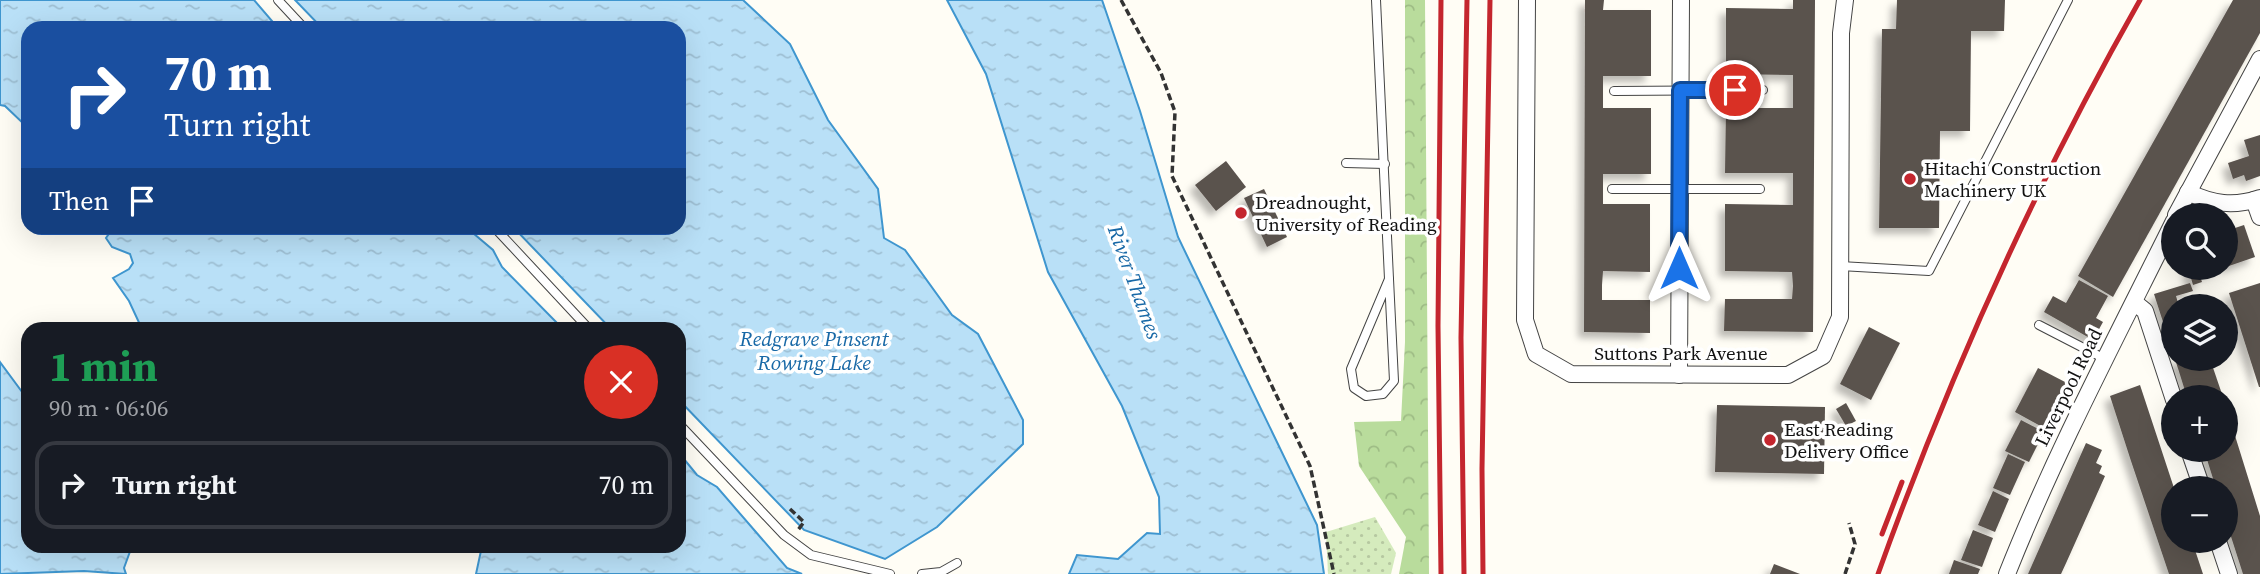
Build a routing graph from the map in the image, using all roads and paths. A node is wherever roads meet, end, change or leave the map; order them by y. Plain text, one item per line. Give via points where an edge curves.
1 (278, 0) edge
2 (1121, 0) edge
3 (1376, 0) edge
4 (1527, 0) edge
5 (1681, 0) edge
6 (1845, 0) edge
7 (2068, 0) edge
8 (298, 21) edge
9 (2260, 59) edge
10 (1680, 90) junction
11 (1763, 90) dead end
12 (1614, 91) dead end
13 (1346, 163) dead end
14 (1385, 164) junction
15 (1680, 188) junction
16 (1612, 189) dead end
17 (1760, 189) dead end
18 (2188, 192) junction
19 (2257, 199) edge
20 (2182, 203) edge
21 (2260, 217) edge
22 (502, 235) edge
23 (2161, 247) edge
24 (1840, 266) junction
25 (1389, 279) junction
26 (2134, 302) junction
27 (582, 322) edge
28 (2039, 325) dead end
29 (2103, 358) junction
30 (1679, 374) junction
31 (2169, 385) edge
32 (686, 431) edge
33 (790, 509) dead end
34 (1849, 523) dead end
35 (790, 539) junction
36 (2222, 553) edge
37 (957, 563) dead end
38 (890, 574) edge
39 (922, 574) edge
40 (1334, 574) edge
41 (1845, 574) edge
42 (2007, 574) edge
43 (2229, 574) edge

1 - 8 lane
2 - 40 path via 1161,73 1175,112 1172,176 1310,466
3 - 14 lane
4 - 30 street, Suttons Park Avenue via 1525,320 1536,354 1571,373
5 - 10 street
6 - 24 street, Suttons Park Avenue
7 - 24 lane via 1929,271
9 - 18 street
10 - 11 lane
10 - 12 lane
10 - 15 street
13 - 14 lane
14 - 25 lane
15 - 16 lane
15 - 17 lane
15 - 30 street
18 - 19 street via 2214,202 2236,204
18 - 20 street
19 - 21 street
22 - 27 lane
23 - 26 street, Liverpool Road
24 - 30 street, Suttons Park Avenue via 1840,317 1823,356 1788,375
25 - 25 lane via 1394,381 1383,394 1366,396 1354,388 1350,369
26 - 29 street, Liverpool Road
26 - 31 street via 2145,311
28 - 29 lane
29 - 42 street, Liverpool Road
32 - 35 lane
33 - 35 path via 804,522
34 - 41 path via 1855,544
35 - 38 lane via 811,555
36 - 43 street
37 - 39 lane via 941,572

